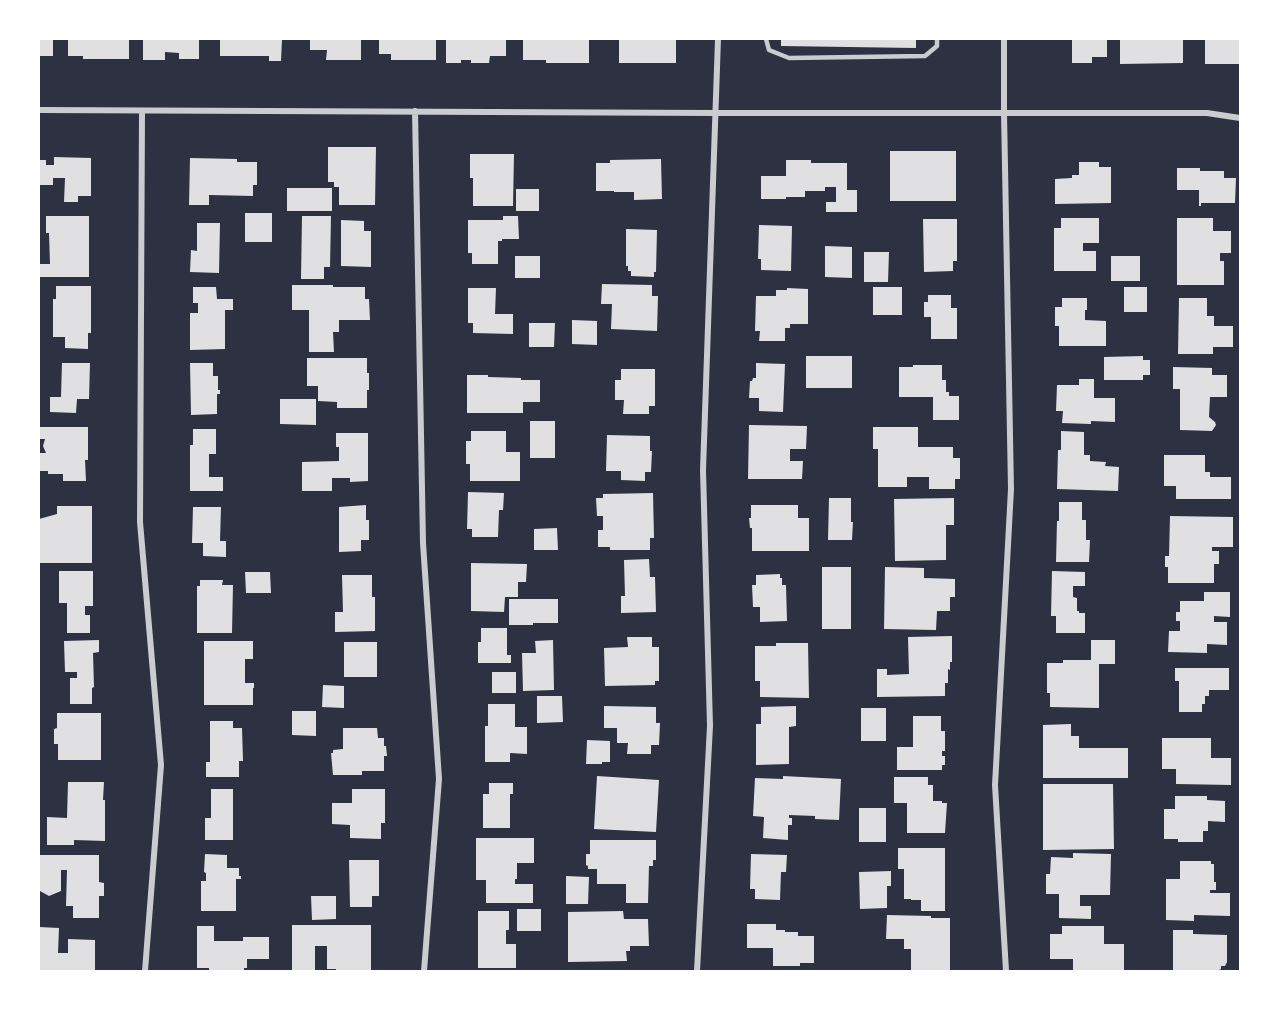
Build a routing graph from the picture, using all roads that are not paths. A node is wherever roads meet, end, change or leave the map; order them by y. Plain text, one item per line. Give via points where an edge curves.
1 (718, 39) edge
2 (766, 39) edge
3 (937, 39) edge
4 (1004, 39) edge
5 (39, 110) edge
6 (142, 111) junction
7 (415, 111) junction
8 (716, 113) junction
9 (1004, 113) junction
10 (1240, 118) edge
11 (145, 971) edge
12 (424, 971) edge
13 (697, 971) edge
14 (1005, 971) edge

1 - 8 street
2 - 3 lane via 769,50 789,58 925,56 937,46
4 - 9 street
5 - 6 street
6 - 7 street
6 - 11 street via 140,522 161,765
7 - 8 street
7 - 12 street via 423,543 440,779
8 - 9 street
8 - 13 street via 703,470 710,726
9 - 10 street via 1207,113
9 - 14 street via 1011,489 995,784

